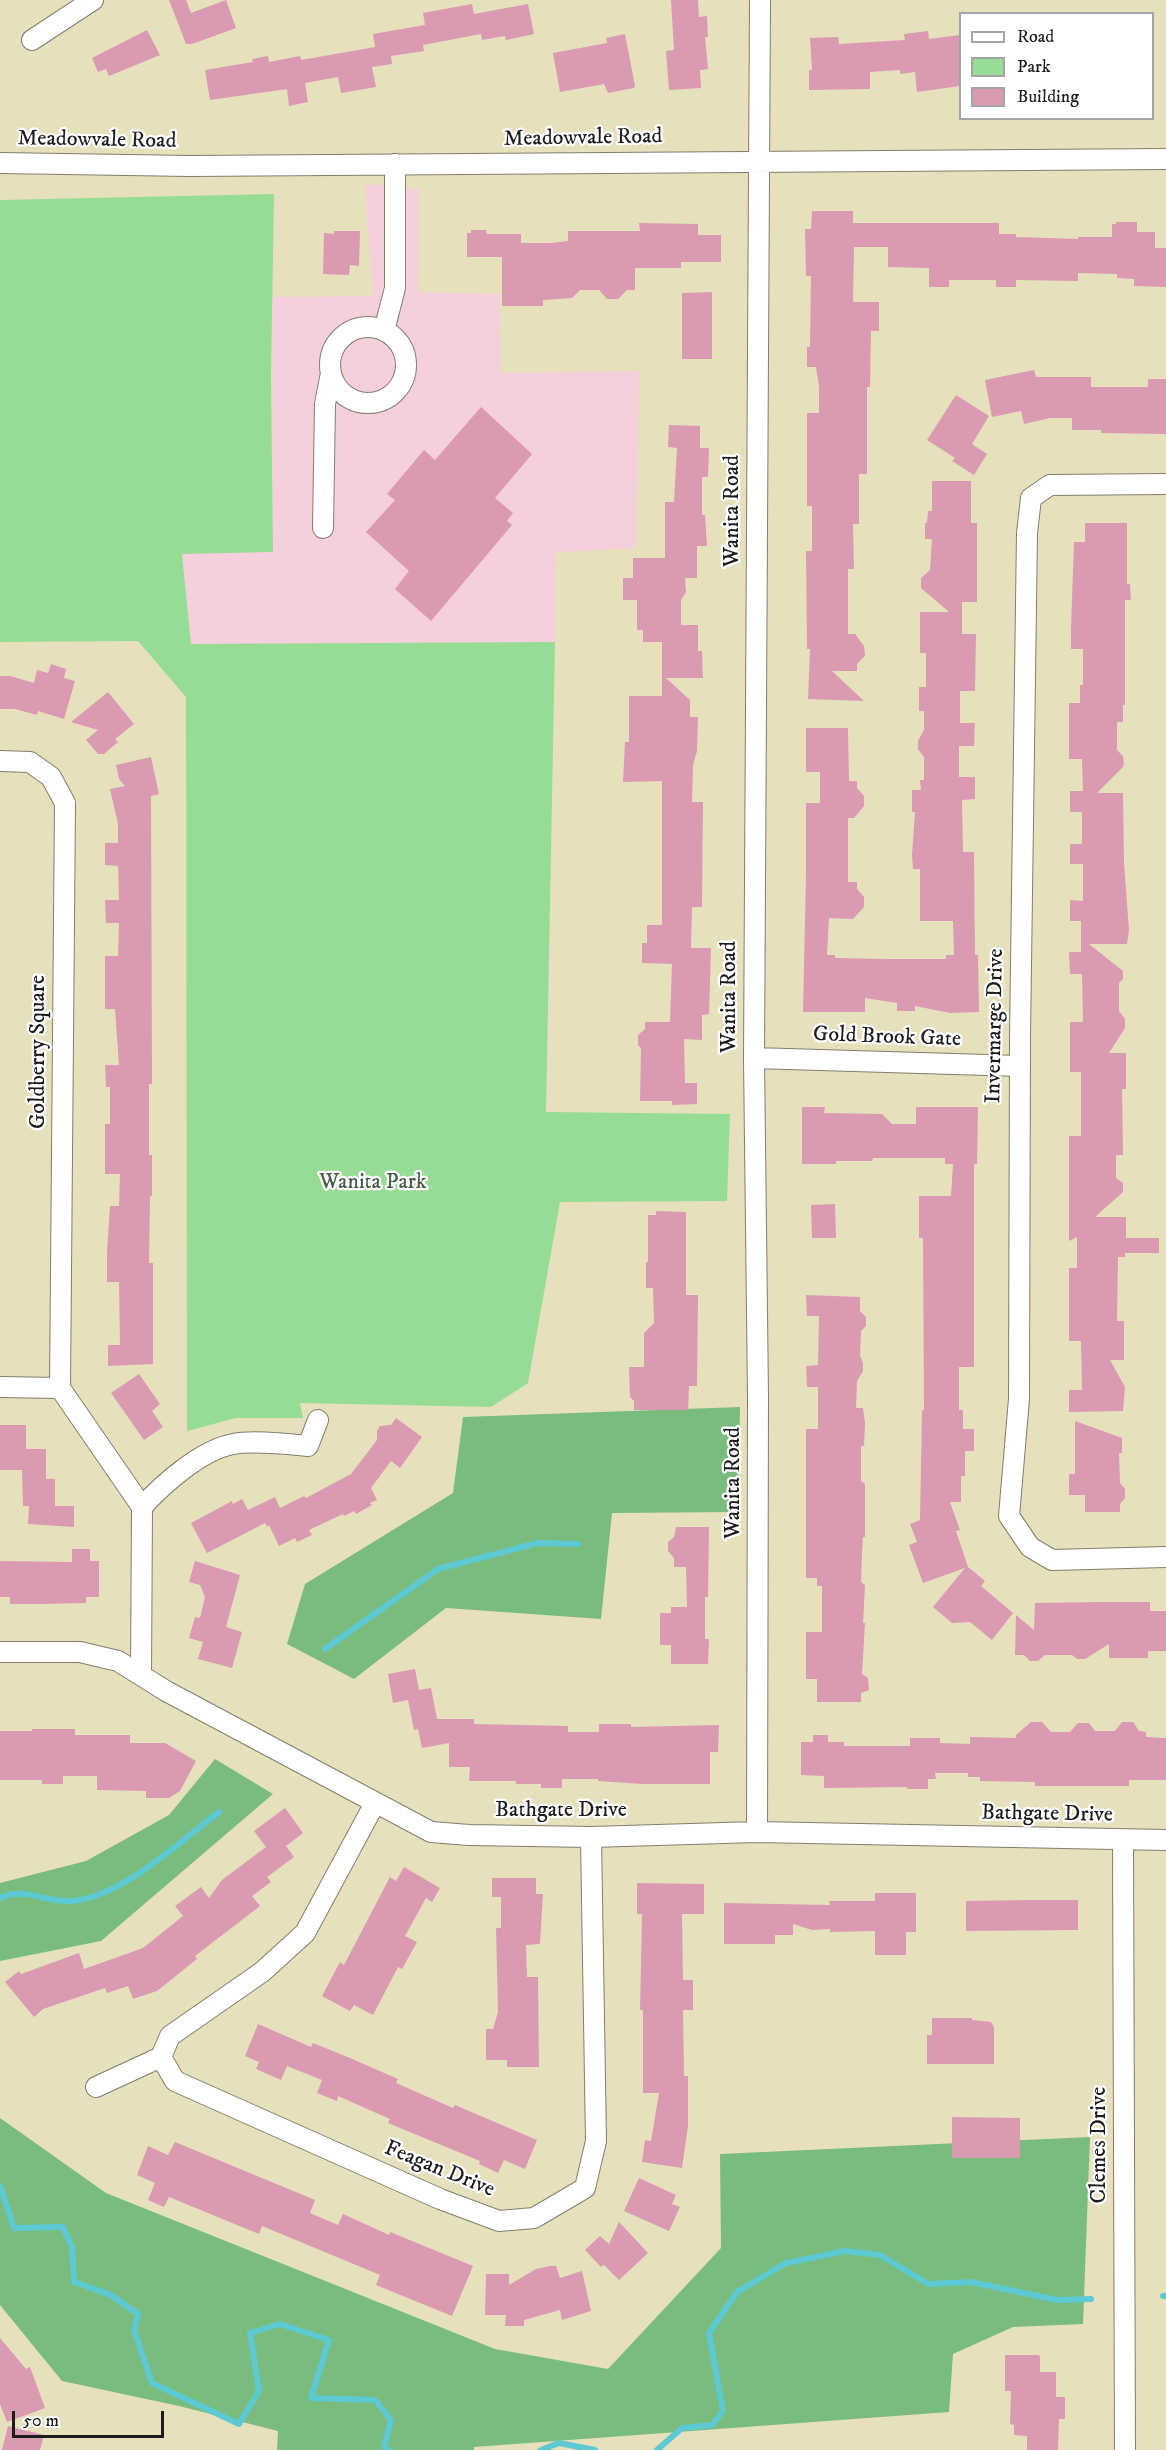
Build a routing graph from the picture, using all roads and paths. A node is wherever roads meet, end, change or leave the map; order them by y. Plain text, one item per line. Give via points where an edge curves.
1 (93, 0) edge
2 (760, 0) edge
3 (32, 40) dead end
4 (1166, 159) edge
5 (758, 162) junction
6 (0, 163) edge
7 (395, 164) junction
8 (384, 331) junction
9 (331, 373) junction
10 (1166, 484) edge
11 (323, 528) dead end
12 (0, 761) edge
13 (754, 1058) junction
14 (1020, 1066) junction
15 (0, 1387) edge
16 (60, 1388) junction
17 (318, 1420) dead end
18 (142, 1508) junction
19 (1166, 1557) edge
20 (0, 1652) edge
21 (141, 1673) junction
22 (375, 1803) junction
23 (757, 1832) junction
24 (591, 1836) junction
25 (1124, 1840) junction
26 (1166, 1840) edge
27 (161, 2057) junction
28 (96, 2087) dead end
29 (1125, 2450) edge

1 - 3 street
2 - 5 street, Wanita Road
4 - 5 street, Meadowvale Road
5 - 7 street, Meadowvale Road
5 - 13 street, Wanita Road
6 - 7 street, Meadowvale Road
7 - 8 street via 395,288
8 - 9 street via 364,327 341,338 332,354
8 - 9 street via 399,342 407,366 398,390 389,398 365,404 353,401 335,384
9 - 11 street via 325,405
10 - 14 street, Invermarge Drive via 1050,485 1031,498 1027,533
12 - 16 street, Goldberry Square via 30,762 51,777 65,803
13 - 14 street, Gold Brook Gate
13 - 23 street, Wanita Road
14 - 19 street, Invermarge Drive via 1019,1399 1009,1516 1030,1547 1052,1560
15 - 16 street
16 - 18 street
17 - 18 street via 308,1446 232,1444 198,1459 160,1487
18 - 21 street
20 - 21 street, Bathgate Drive via 80,1652 118,1661
21 - 22 street, Bathgate Drive via 166,1691
22 - 24 street, Bathgate Drive via 431,1832
22 - 27 street via 305,1933 262,1972 170,2036
23 - 24 street, Bathgate Drive
23 - 25 street, Bathgate Drive
24 - 27 street, Feagan Drive via 596,2141 585,2188 534,2218 500,2221 440,2199 175,2082
25 - 26 street, Bathgate Drive
25 - 29 street, Clemes Drive
27 - 28 street

